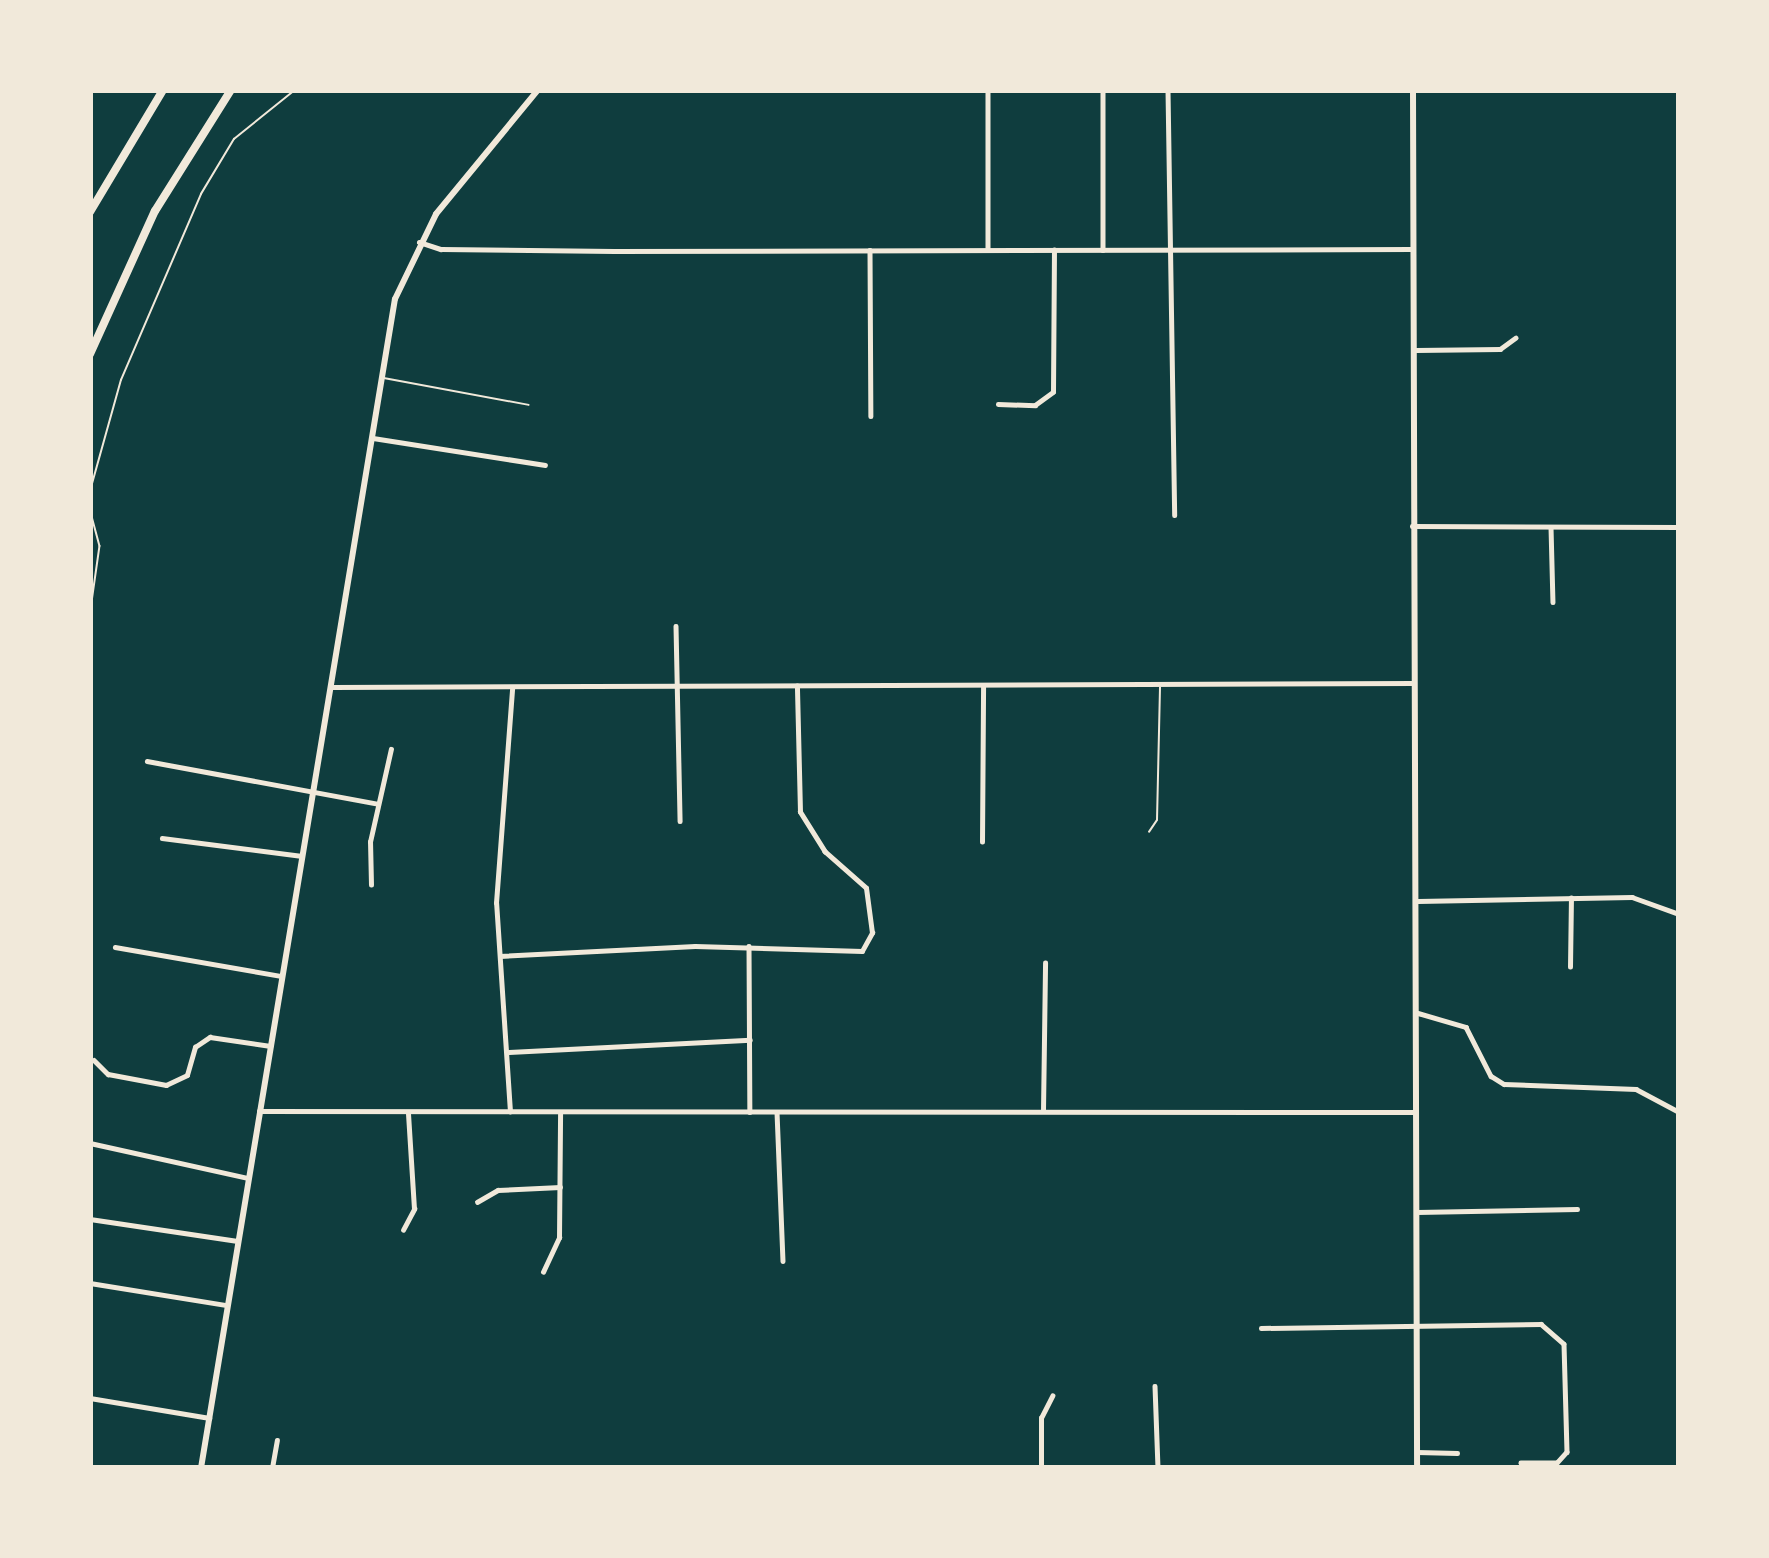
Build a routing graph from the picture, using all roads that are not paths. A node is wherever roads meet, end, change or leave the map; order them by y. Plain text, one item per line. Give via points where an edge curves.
1 (163, 90) edge
2 (231, 90) edge
3 (538, 90) edge
4 (988, 90) edge
5 (1103, 90) edge
6 (1168, 90) edge
7 (1413, 90) edge
8 (90, 212) edge
9 (419, 242) junction
10 (1411, 249) junction
11 (870, 250) junction
12 (988, 250) junction
13 (1054, 250) junction
14 (1103, 250) junction
15 (1172, 250) junction
16 (1515, 338) dead end
17 (1412, 350) junction
18 (90, 354) edge
19 (380, 377) junction
20 (998, 404) dead end
21 (530, 405) dead end
22 (871, 416) dead end
23 (369, 437) junction
24 (545, 466) dead end
25 (1175, 515) dead end
26 (1412, 526) junction
27 (1552, 526) junction
28 (1679, 527) edge
29 (1553, 602) dead end
30 (676, 626) dead end
31 (1413, 683) junction
32 (1160, 684) junction
33 (983, 685) junction
34 (797, 686) junction
35 (330, 687) junction
36 (678, 687) junction
37 (512, 688) junction
38 (391, 749) dead end
39 (147, 761) dead end
40 (314, 788) junction
41 (378, 804) junction
42 (680, 821) dead end
43 (1149, 832) dead end
44 (162, 838) dead end
45 (982, 842) dead end
46 (302, 856) junction
47 (370, 885) dead end
48 (1571, 898) junction
49 (1418, 901) junction
50 (1679, 914) edge
51 (749, 946) junction
52 (115, 947) dead end
53 (500, 956) junction
54 (1045, 963) dead end
55 (1570, 967) dead end
56 (283, 976) junction
57 (1418, 1013) junction
58 (750, 1040) junction
59 (270, 1046) junction
60 (509, 1052) junction
61 (94, 1060) dead end
62 (259, 1111) junction
63 (408, 1112) junction
64 (510, 1112) junction
65 (560, 1112) junction
66 (750, 1112) junction
67 (777, 1112) junction
68 (1043, 1112) junction
69 (1415, 1112) junction
70 (1679, 1112) edge
71 (90, 1143) edge
72 (248, 1178) junction
73 (560, 1187) junction
74 (477, 1202) dead end
75 (1577, 1210) dead end
76 (1417, 1212) junction
77 (90, 1220) edge
78 (403, 1230) dead end
79 (237, 1241) junction
80 (783, 1261) dead end
81 (543, 1272) dead end
82 (90, 1283) edge
83 (228, 1306) junction
84 (1416, 1327) junction
85 (1261, 1328) dead end
86 (1155, 1386) dead end
87 (1052, 1396) dead end
88 (90, 1398) edge
89 (209, 1418) junction
90 (277, 1440) dead end
91 (1417, 1452) junction
92 (1457, 1453) dead end
93 (1521, 1463) dead end
94 (201, 1468) edge
95 (272, 1468) edge
96 (1041, 1468) edge
97 (1158, 1468) edge
98 (1417, 1468) edge

1 - 8 highway
2 - 18 highway via 155,211
3 - 9 street
4 - 12 street
5 - 14 street
6 - 15 street
7 - 10 street
9 - 11 street via 441,249
9 - 19 street via 395,299
10 - 15 street
10 - 17 street
11 - 12 street
11 - 22 street
12 - 13 street
13 - 14 street
13 - 20 street via 1054,392 1035,405
14 - 15 street
15 - 25 street
16 - 17 street via 1500,349
17 - 26 street
19 - 21 lane
19 - 23 street
23 - 24 street
23 - 35 street
26 - 27 street
26 - 31 street
27 - 28 street
27 - 29 street
30 - 36 street
31 - 32 street
31 - 49 street
32 - 33 street
32 - 43 lane via 1157,820
33 - 34 street
33 - 45 street
34 - 36 street
34 - 51 street via 800,812 825,852 866,888 872,933 862,951
35 - 37 street
35 - 40 street
36 - 37 street
36 - 42 street
37 - 53 street via 498,856
38 - 41 street
39 - 40 street
40 - 41 street
40 - 46 street
41 - 47 street
44 - 46 street
46 - 56 street
48 - 49 street
48 - 50 street via 1632,897
48 - 55 street
49 - 57 street
51 - 53 street
51 - 58 street
52 - 56 street
53 - 60 street
54 - 68 street
56 - 59 street
57 - 69 street
57 - 70 street via 1466,1028 1490,1076 1504,1084 1636,1089
58 - 60 street
58 - 66 street
59 - 61 street via 210,1037 195,1048 187,1076 166,1084 108,1074
59 - 62 street
60 - 64 street
62 - 63 street
62 - 72 street
63 - 64 street
63 - 78 street via 414,1209
64 - 65 street
65 - 66 street
65 - 73 street
66 - 67 street
67 - 68 street
67 - 80 street
68 - 69 street
69 - 76 street
71 - 72 street
72 - 79 street
73 - 74 street via 498,1190
73 - 81 street via 559,1238
75 - 76 street
76 - 84 street
77 - 79 street
79 - 83 street
82 - 83 street
83 - 89 street
84 - 85 street
84 - 91 street
84 - 93 street via 1541,1324 1555,1332 1567,1359 1567,1452 1557,1463
86 - 97 street
87 - 96 street via 1041,1418
88 - 89 street
89 - 94 street
90 - 95 street
91 - 92 street
91 - 98 street

